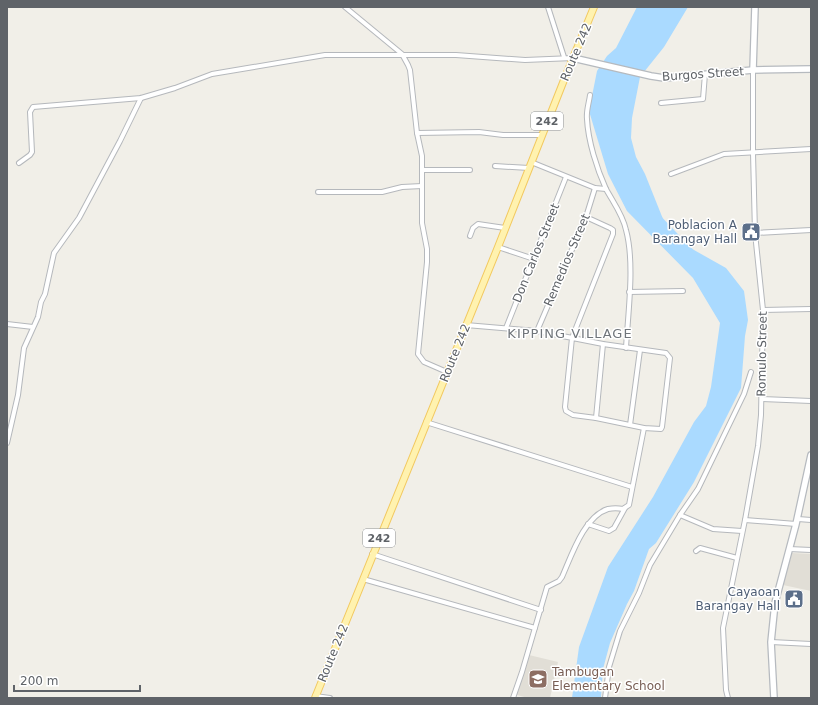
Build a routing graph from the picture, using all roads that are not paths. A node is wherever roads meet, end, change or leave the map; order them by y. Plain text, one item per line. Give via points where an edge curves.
1 (346, 7) edge
2 (548, 7) edge
3 (594, 7) edge
4 (755, 7) edge
5 (402, 54) junction
6 (564, 57) junction
7 (573, 58) junction
8 (811, 69) edge
9 (753, 70) junction
10 (705, 74) junction
11 (590, 95) dead end
12 (141, 98) junction
13 (661, 103) dead end
14 (417, 133) junction
15 (542, 135) junction
16 (811, 149) edge
17 (753, 153) junction
18 (19, 163) dead end
19 (530, 165) junction
20 (495, 166) dead end
21 (423, 170) junction
22 (470, 170) dead end
23 (671, 174) dead end
24 (566, 177) junction
25 (422, 186) junction
26 (595, 188) junction
27 (606, 189) junction
28 (318, 192) dead end
29 (586, 218) junction
30 (505, 228) junction
31 (811, 230) edge
32 (755, 233) junction
33 (470, 236) dead end
34 (498, 247) junction
35 (534, 259) junction
36 (629, 292) junction
37 (683, 292) dead end
38 (811, 309) edge
39 (763, 310) junction
40 (7, 324) edge
41 (466, 325) junction
42 (34, 327) junction
43 (506, 328) junction
44 (537, 331) junction
45 (572, 338) junction
46 (603, 344) junction
47 (626, 348) junction
48 (640, 350) junction
49 (447, 372) junction
50 (752, 372) dead end
51 (762, 398) junction
52 (811, 400) edge
53 (596, 418) junction
54 (426, 422) junction
55 (630, 425) junction
56 (644, 428) junction
57 (8, 437) edge
58 (7, 444) edge
59 (811, 455) edge
60 (632, 487) junction
61 (625, 508) junction
62 (680, 516) junction
63 (745, 520) junction
64 (811, 520) edge
65 (797, 522) junction
66 (588, 524) junction
67 (742, 531) junction
68 (789, 549) junction
69 (696, 550) dead end
70 (811, 550) edge
71 (372, 554) junction
72 (737, 558) junction
73 (363, 579) junction
74 (541, 610) junction
75 (535, 628) junction
76 (771, 642) junction
77 (811, 644) edge
78 (315, 697) edge
79 (330, 698) edge
80 (513, 698) edge
81 (605, 698) edge
82 (728, 698) edge
83 (774, 698) edge

1 - 5 street
2 - 6 street
3 - 7 main road, Route 242 / 242
4 - 9 street, Romulo Street
5 - 6 street via 456,54 525,60
5 - 12 street via 325,54 264,64 207,75
5 - 14 street via 410,70
6 - 7 street
7 - 10 street, Burgos Street via 651,76 672,78
7 - 15 main road, Route 242 / 242
8 - 9 street, Burgos Street
9 - 10 street, Burgos Street
9 - 17 street, Romulo Street
10 - 13 street via 703,99
11 - 27 street via 587,118 589,136
12 - 18 street via 33,107 30,112 32,152
12 - 42 street via 79,218 55,251
14 - 15 street
14 - 21 street
15 - 19 main road, Route 242 / 242
16 - 17 street
17 - 23 street via 724,154
17 - 32 street, Romulo Street
19 - 20 street
19 - 24 street
19 - 30 main road, Route 242 / 242
21 - 22 street
21 - 25 street
24 - 26 street
24 - 35 street, Don Carlos Street
25 - 28 street via 382,192
25 - 49 street via 422,224 427,262 418,354 424,362
26 - 27 street
26 - 29 street, Remedios Street
27 - 36 street via 628,237
29 - 44 street, Remedios Street
29 - 45 street via 610,228 613,234
30 - 33 street via 478,224
30 - 34 main road, Route 242 / 242
31 - 32 street
32 - 39 street, Romulo Street
34 - 35 street
34 - 41 main road, Route 242 / 242
35 - 43 street, Don Carlos Street
36 - 37 street
36 - 47 street
38 - 39 street
39 - 51 street, Romulo Street
40 - 42 street
41 - 43 street
41 - 49 main road, Route 242 / 242
42 - 57 street via 24,348
43 - 44 street
44 - 45 street
45 - 46 street
45 - 53 street via 566,411 573,415
46 - 47 street
46 - 53 street
47 - 48 street
48 - 55 street
48 - 56 street via 666,353 669,356 662,427 657,430
49 - 54 main road, Route 242 / 242
50 - 62 street via 698,489
51 - 52 street
51 - 63 street, Romulo Street via 758,446
53 - 55 street
54 - 60 street
54 - 71 main road, Route 242 / 242
55 - 56 street
56 - 60 street
57 - 58 street
59 - 65 street
60 - 61 street via 629,505
61 - 66 street via 603,511
61 - 66 street via 614,528 609,531
62 - 67 street via 713,529
62 - 81 street via 650,565 620,631 609,667
63 - 65 street
63 - 67 street, Romulo Street
64 - 65 street
65 - 68 street
66 - 74 street via 562,577 547,588
67 - 72 street, Romulo Street
68 - 70 street
68 - 76 street via 775,603
69 - 72 street via 700,548
71 - 73 main road, Route 242 / 242
71 - 74 street
72 - 82 street, Romulo Street via 722,628
73 - 75 street
73 - 78 main road, Route 242 / 242
74 - 75 street
75 - 80 street
76 - 77 street
76 - 83 street
78 - 79 street

